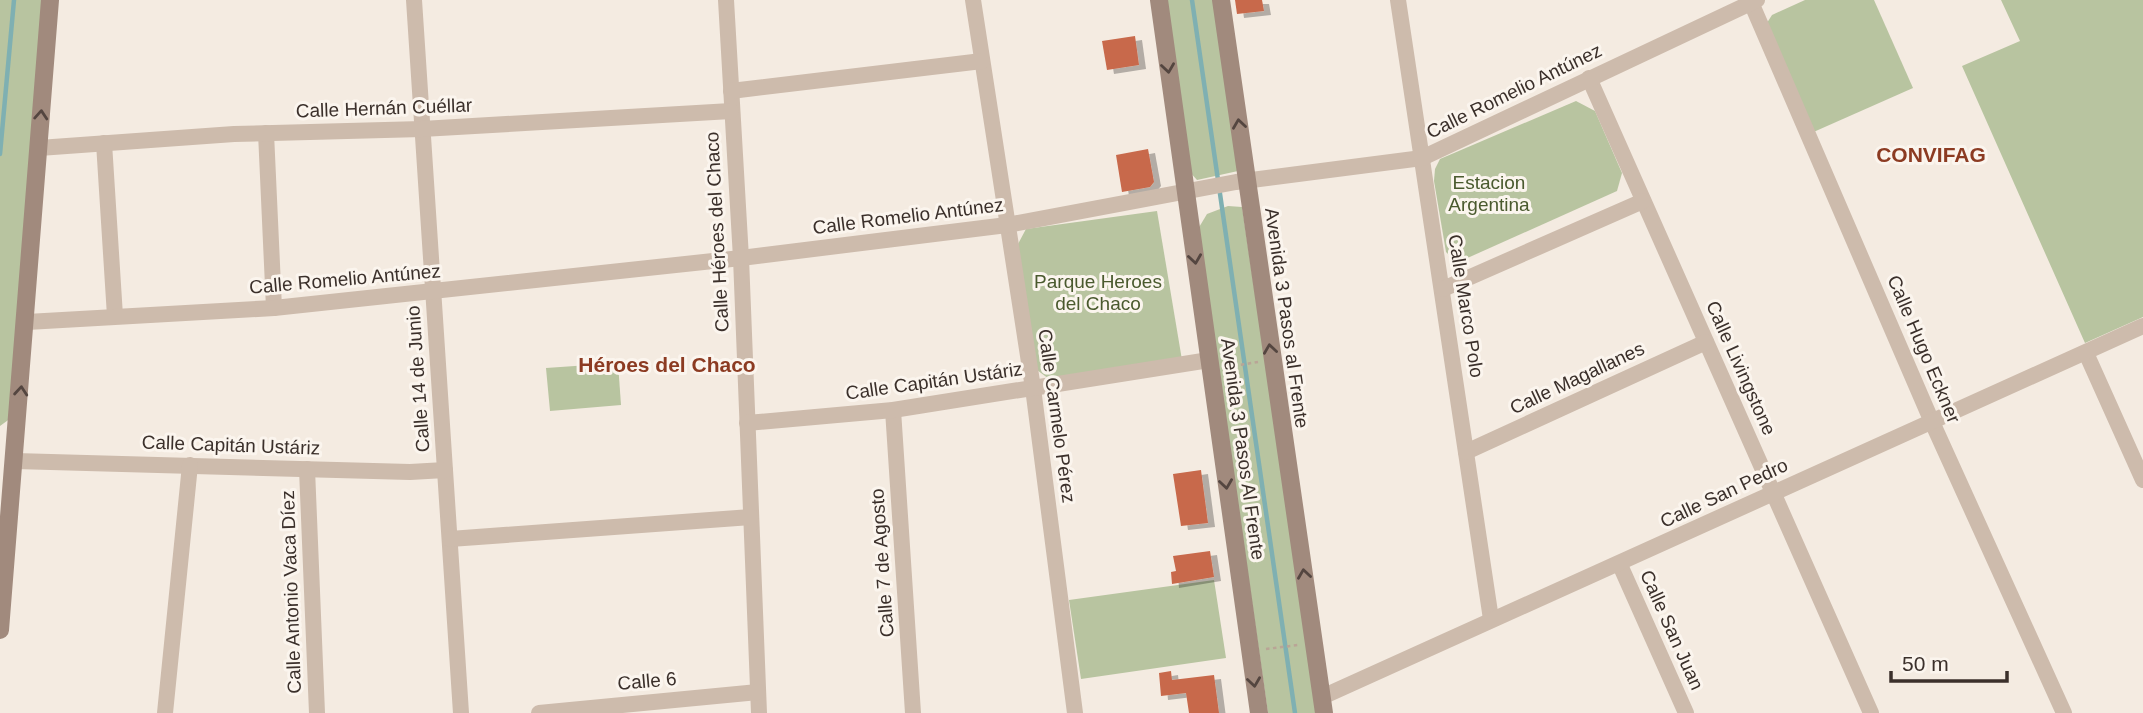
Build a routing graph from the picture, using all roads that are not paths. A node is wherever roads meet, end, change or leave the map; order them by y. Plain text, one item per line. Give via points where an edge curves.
1 (50, 0) edge
2 (414, 0) edge
3 (726, 0) edge
4 (973, 0) edge
5 (1159, 0) edge
6 (1221, 0) edge
7 (1398, 0) edge
8 (1753, 1) edge
9 (982, 61) junction
10 (1589, 78) junction
11 (731, 91) junction
12 (731, 111) junction
13 (422, 129) junction
14 (266, 133) junction
15 (104, 143) junction
16 (39, 148) junction
17 (1422, 158) junction
18 (1241, 181) junction
19 (1193, 190) junction
20 (1643, 201) junction
21 (1007, 225) junction
22 (741, 258) junction
23 (1443, 289) junction
24 (433, 292) junction
25 (274, 308) junction
26 (115, 317) junction
27 (27, 322) junction
28 (2143, 326) edge
29 (1706, 342) junction
30 (2086, 353) junction
31 (1209, 360) junction
32 (1032, 388) junction
33 (893, 410) junction
34 (1932, 422) junction
35 (747, 423) junction
36 (8, 433) edge
37 (1466, 452) junction
38 (15, 461) junction
39 (190, 465) junction
40 (307, 469) junction
41 (445, 470) junction
42 (2143, 480) edge
43 (1773, 492) junction
44 (751, 517) junction
45 (450, 539) junction
46 (1619, 565) junction
47 (1491, 619) junction
48 (0, 630) edge
49 (758, 692) junction
50 (1323, 705) edge
51 (590, 710) edge
52 (165, 713) edge
53 (317, 713) edge
54 (461, 713) edge
55 (539, 713) edge
56 (759, 713) edge
57 (913, 713) edge
58 (1076, 713) edge
59 (1259, 713) edge
60 (1686, 713) edge
61 (1871, 713) edge
62 (2064, 713) edge

16 -> 1 main road
2 - 13 street, Calle 14 de Junio
3 - 11 street, Calle Héroes del Chaco
4 - 9 street, Calle Carmelo Pérez
5 -> 19 main road
18 -> 6 main road, Avenida 3 Pasos al Frente
7 - 17 street, Calle Marco Polo
8 - 10 street, Calle Romelio Antúnez
8 - 34 street, Calle Hugo Eckner
9 - 11 street
9 - 21 street, Calle Carmelo Pérez
10 - 17 street, Calle Romelio Antúnez
10 - 20 street, Calle Livingstone
11 - 12 street, Calle Héroes del Chaco
12 - 13 street, Calle Hernán Cuéllar
12 - 22 street, Calle Héroes del Chaco
13 - 14 street, Calle Hernán Cuéllar
13 - 24 street, Calle 14 de Junio
14 - 15 street, Calle Hernán Cuéllar
14 - 25 street
15 - 16 street, Calle Hernán Cuéllar
15 - 26 street
16 - 27 main road
17 - 18 street, Calle Romelio Antúnez
17 - 23 street, Calle Marco Polo
18 - 19 street, Calle Romelio Antúnez
50 -> 18 main road, Avenida 3 Pasos al Frente via 1306,643
19 - 21 street, Calle Romelio Antúnez
19 -> 31 main road, Avenida 3 Pasos Al Frente
20 - 23 street
20 - 29 street, Calle Livingstone
21 - 22 street, Calle Romelio Antúnez
21 - 32 street, Calle Carmelo Pérez
22 - 24 street, Calle Romelio Antúnez
22 - 35 street, Calle Héroes del Chaco
23 - 37 street, Calle Marco Polo
24 - 25 street, Calle Romelio Antúnez
24 - 41 street, Calle 14 de Junio
25 - 26 street, Calle Romelio Antúnez
26 - 27 street, Calle Romelio Antúnez
36 -> 27 main road
28 - 30 street, Calle San Pedro
29 - 37 street, Calle Magallanes
29 - 43 street, Calle Livingstone
30 - 34 street, Calle San Pedro
30 - 42 street
31 - 32 street, Calle Capitán Ustáriz
31 -> 59 main road, Avenida 3 Pasos Al Frente
32 - 33 street, Calle Capitán Ustáriz
32 - 58 street, Calle Carmelo Pérez
33 - 35 street, Calle Capitán Ustáriz
33 - 57 street, Calle 7 de Agosto
34 - 43 street, Calle San Pedro
34 - 62 street, Calle Hugo Eckner
35 - 44 street, Calle Héroes del Chaco
36 - 38 main road
37 - 47 street, Calle Marco Polo
38 - 39 street, Calle Capitán Ustáriz
38 - 48 main road
39 - 40 street, Calle Capitán Ustáriz
39 - 52 street
40 - 41 street, Calle Capitán Ustáriz
40 - 53 street, Calle Antonio Vaca Díez
41 - 45 street, Calle 14 de Junio
43 - 46 street, Calle San Pedro
43 - 61 street, Calle Livingstone
44 - 45 street
44 - 49 street, Calle Héroes del Chaco
45 - 54 street, Calle 14 de Junio
46 - 47 street, Calle San Pedro
46 - 60 street, Calle San Juan
47 - 50 street, Calle San Pedro
49 - 51 street, Calle 6
49 - 56 street, Calle Héroes del Chaco
51 - 55 street, Calle 6

